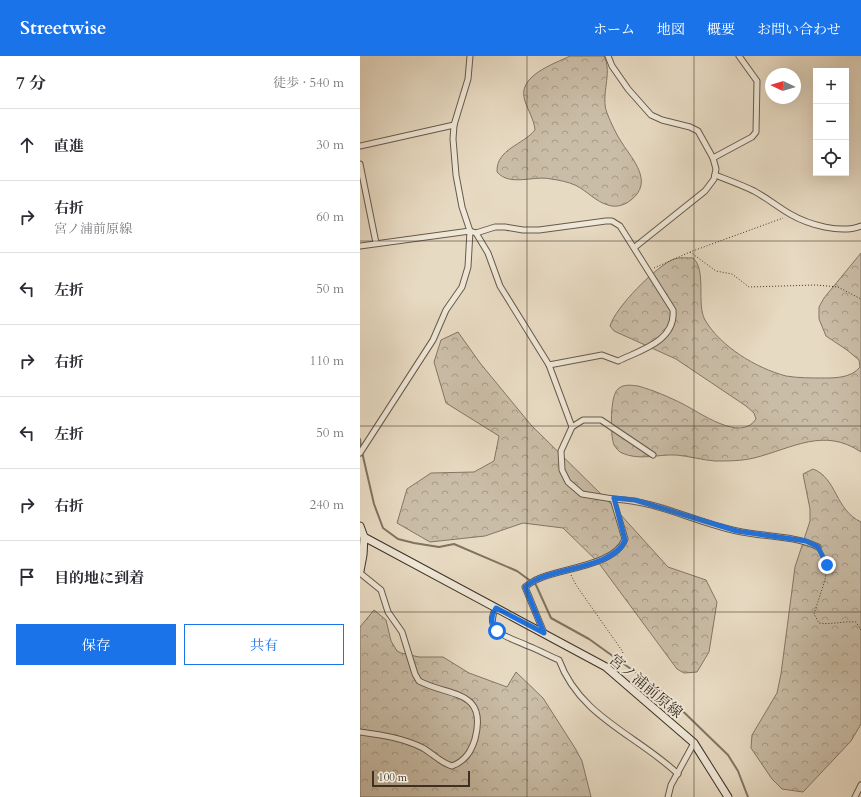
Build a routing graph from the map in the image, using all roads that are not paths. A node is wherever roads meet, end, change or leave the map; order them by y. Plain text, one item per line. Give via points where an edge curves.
1 (470, 56) edge
2 (608, 56) edge
3 (739, 56) edge
4 (454, 125) junction
5 (360, 146) edge
6 (714, 158) junction
7 (360, 164) edge
8 (715, 175) junction
9 (861, 226) edge
10 (470, 231) junction
11 (476, 233) junction
12 (376, 243) junction
13 (360, 246) edge
14 (635, 248) junction
15 (549, 365) junction
16 (572, 427) junction
17 (360, 453) edge
18 (653, 455) dead end
19 (614, 498) junction
20 (360, 526) edge
21 (364, 536) junction
22 (818, 547) road end
23 (362, 555) edge
24 (360, 572) edge
25 (496, 608) junction
26 (544, 633) junction
27 (360, 732) edge
28 (694, 743) junction
29 (678, 774) junction
30 (861, 785) edge
31 (668, 797) edge
32 (728, 797) edge
33 (854, 797) edge

1 - 4 street via 468,79
2 - 6 street via 628,89 651,115 698,131
3 - 6 street via 757,81 756,132 752,137
4 - 5 street
4 - 10 street via 455,170 462,207
6 - 8 street
7 - 12 street
8 - 9 street via 754,191 792,215 808,221 840,229
8 - 14 street via 704,191
10 - 11 street
10 - 12 street
10 - 17 street via 468,267 462,287 446,310 426,351
11 - 14 street via 495,227 539,230 612,221 620,226
11 - 15 street via 488,253 500,286
12 - 13 street
14 - 15 street via 673,310 670,329 656,343 618,361 602,355
15 - 16 street
16 - 18 street via 583,420 601,420
16 - 19 street via 561,450 562,470 568,482 582,494
19 - 22 street via 635,500 726,529 806,541
19 - 26 street via 625,540 623,544 612,554 589,564 537,579 525,587
20 - 21 main road
21 - 23 main road
21 - 25 main road, 宮ノ浦前原線
23 - 24 main road
24 - 27 street via 381,590 388,612 402,632 419,681 464,696 474,708 478,723 469,753 464,760 452,766 446,765 417,745 397,738
25 - 26 main road, 宮ノ浦前原線
25 - 29 street via 491,617 497,631 511,640 559,660 575,691 590,708 665,761
26 - 28 main road, 宮ノ浦前原線 via 612,671
28 - 29 street
28 - 32 main road, 宮ノ浦前原線
29 - 31 street via 671,785
30 - 33 street

